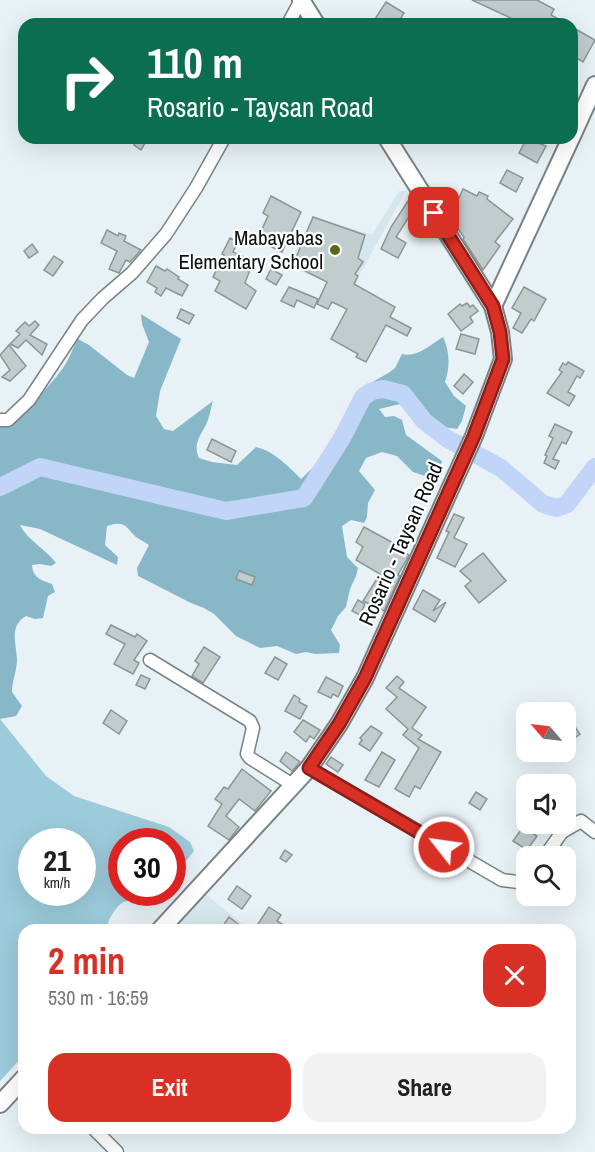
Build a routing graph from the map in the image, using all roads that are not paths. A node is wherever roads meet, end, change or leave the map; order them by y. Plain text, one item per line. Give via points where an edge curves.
1 (301, 0) edge
2 (291, 18) edge
3 (312, 18) edge
4 (595, 85) edge
5 (578, 122) edge
6 (221, 144) edge
7 (391, 144) edge
8 (568, 144) edge
9 (493, 306) junction
10 (0, 420) edge
11 (150, 660) dead end
12 (309, 768) junction
13 (293, 785) junction
14 (595, 832) edge
15 (552, 846) edge
16 (516, 882) edge
17 (166, 924) edge
18 (18, 1084) edge
19 (0, 1104) edge
20 (99, 1134) edge
21 (117, 1152) edge

1 - 2 street
1 - 3 main road
4 - 5 main road
6 - 10 street via 166,234 82,320 29,400 8,420
7 - 9 main road, Rosario - Taysan Road
8 - 9 main road
9 - 12 main road, Rosario - Taysan Road via 503,359 474,436 365,678
11 - 13 street via 250,721 254,728 247,754 250,759
12 - 13 main road, Rosario - Taysan Road
12 - 16 street via 502,880
13 - 17 main road, Rosario - Taysan Road
14 - 15 street via 581,822 562,832
18 - 19 main road
20 - 21 street

